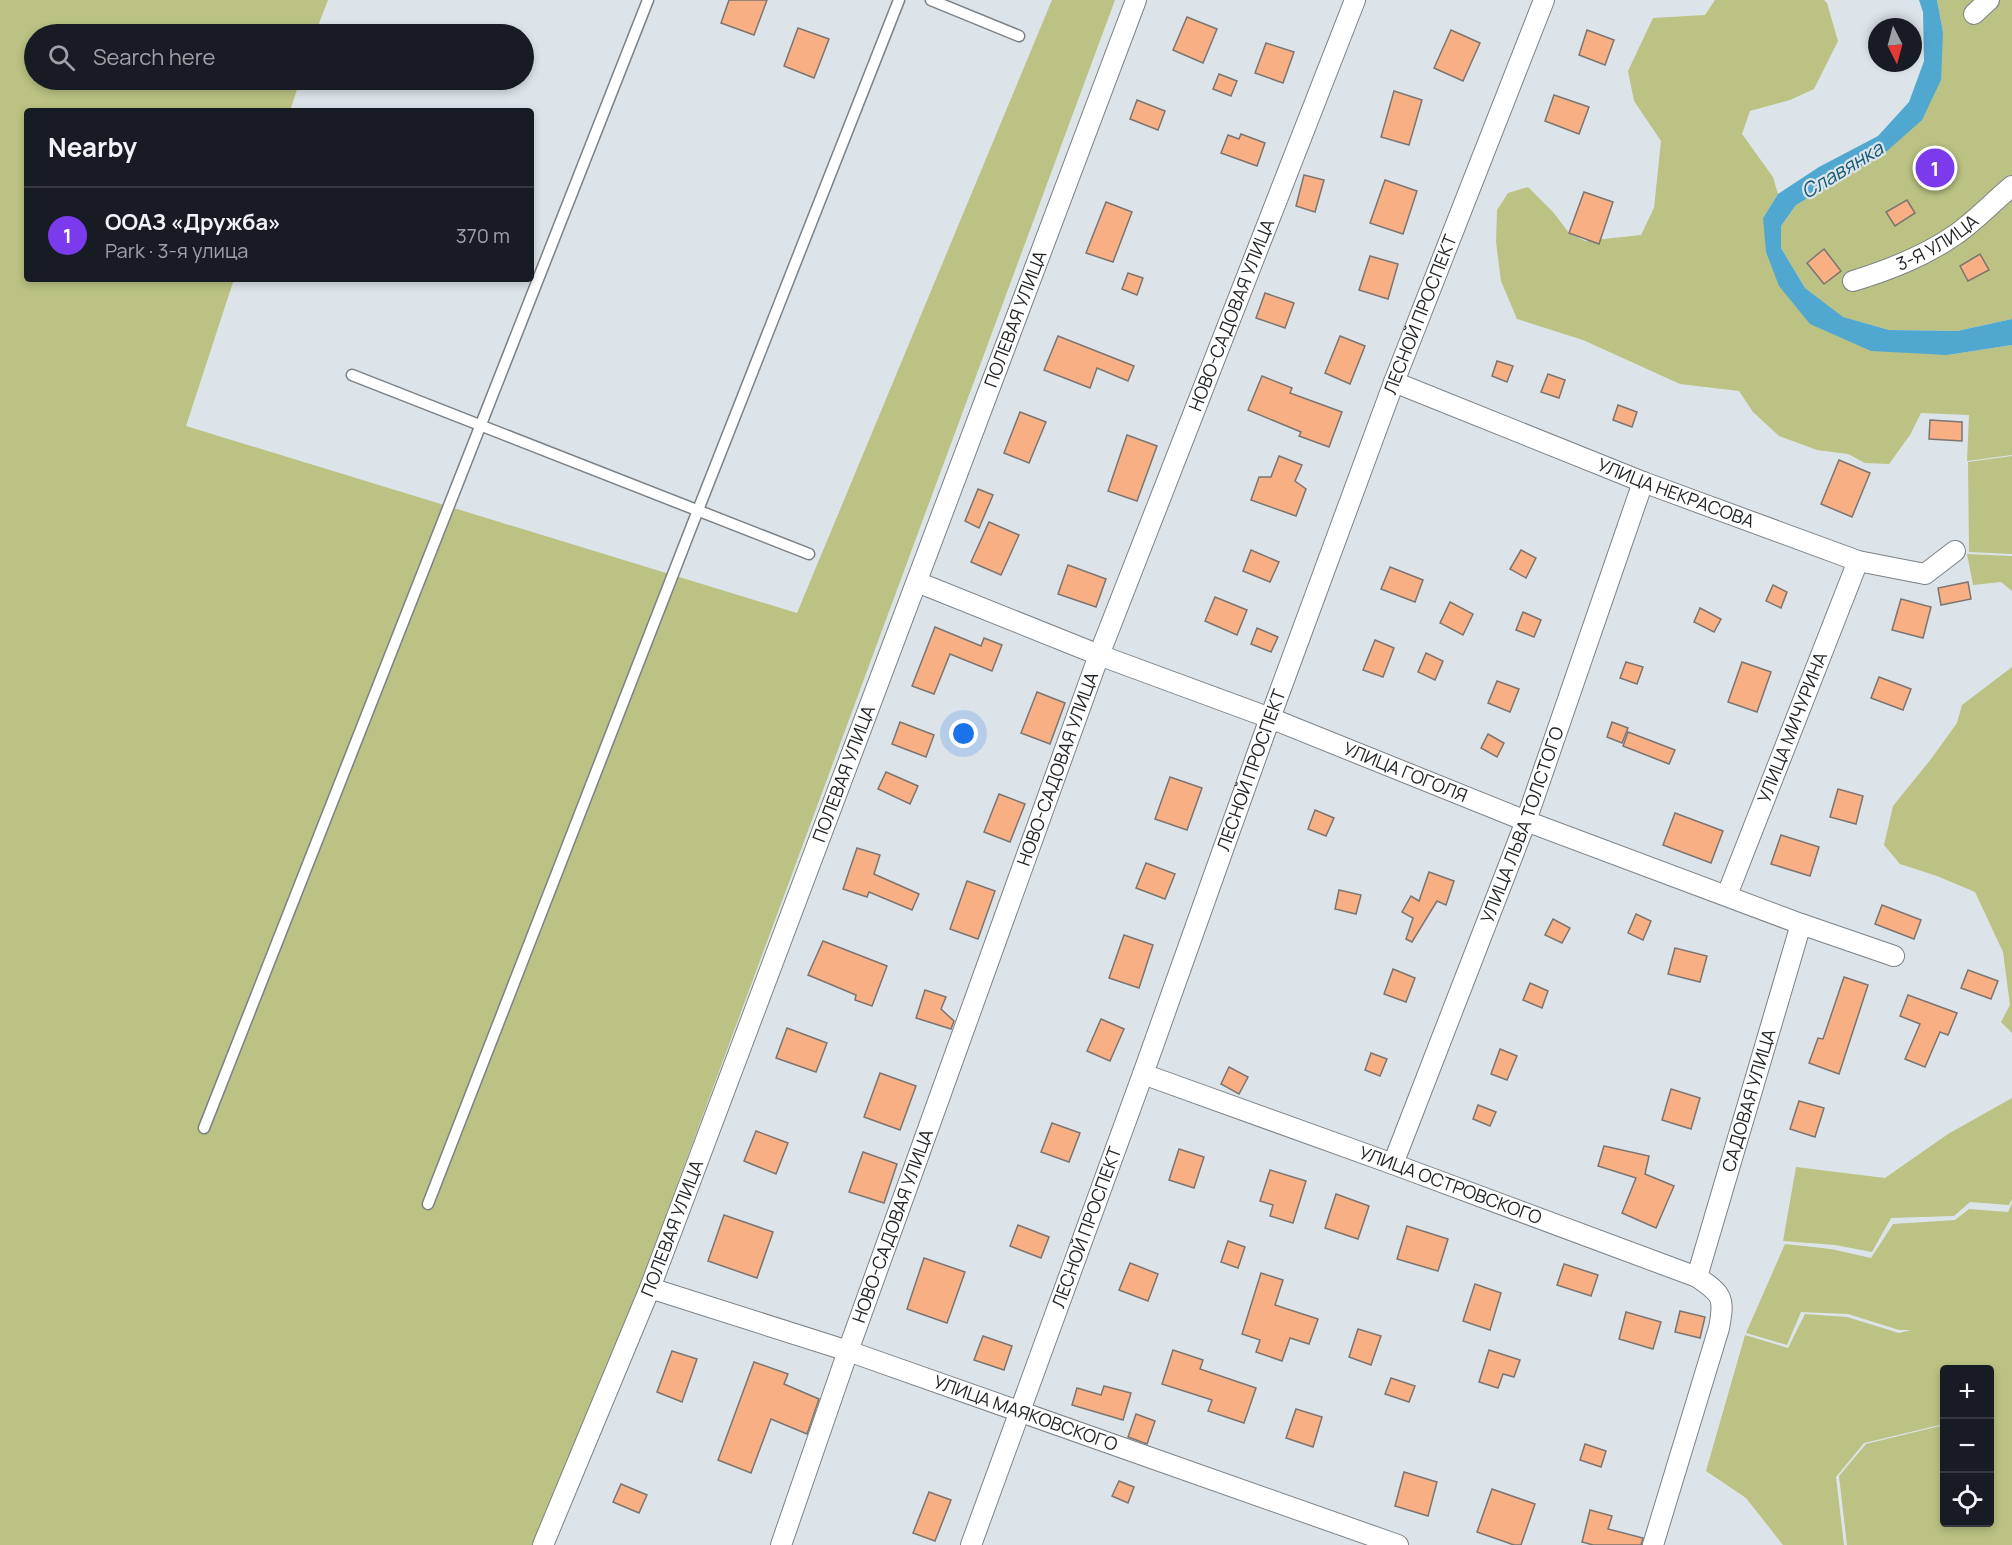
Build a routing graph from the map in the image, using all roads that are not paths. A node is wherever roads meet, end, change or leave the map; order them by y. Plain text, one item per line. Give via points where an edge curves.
1 (648, 0) edge
2 (899, 0) edge
3 (931, 0) edge
4 (1136, 0) edge
5 (1355, 0) edge
6 (1544, 0) edge
7 (1989, 0) edge
8 (1974, 14) dead end
9 (1019, 36) dead end
10 (2012, 186) edge
11 (1852, 281) dead end
12 (352, 375) dead end
13 (1394, 382) junction
14 (481, 426) junction
15 (1643, 482) junction
16 (698, 510) junction
17 (1955, 551) dead end
18 (809, 554) dead end
19 (1858, 561) junction
20 (917, 582) junction
21 (1099, 655) junction
22 (1270, 717) junction
23 (1526, 821) junction
24 (1727, 895) junction
25 (1801, 924) junction
26 (1894, 956) dead end
27 (1143, 1074) junction
28 (204, 1128) dead end
29 (1393, 1164) junction
30 (428, 1204) dead end
31 (1697, 1277) junction
32 (650, 1288) junction
33 (848, 1351) junction
34 (1018, 1411) junction
35 (543, 1545) edge
36 (781, 1545) edge
37 (971, 1545) edge
38 (1398, 1545) edge
39 (1653, 1545) edge

1 - 14 lane
2 - 16 lane
3 - 9 lane
4 - 20 street, ПОЛЕВАЯ УЛИЦА
5 - 21 street, НОВО-САДОВАЯ УЛИЦА
6 - 13 street, ЛЕСНОЙ ПРОСПЕКТ
7 - 8 street
10 - 11 street, 3-Я УЛИЦА via 1956,234 1919,257
12 - 14 lane
13 - 15 street, УЛИЦА НЕКРАСОВА
13 - 22 street, ЛЕСНОЙ ПРОСПЕКТ
14 - 16 lane
14 - 28 lane
15 - 19 street, УЛИЦА НЕКРАСОВА
15 - 23 street, УЛИЦА ЛЬВА ТОЛСТОГО
16 - 18 lane
16 - 30 lane
17 - 19 street, УЛИЦА НЕКРАСОВА via 1925,574
19 - 24 street, УЛИЦА МИЧУРИНА
20 - 21 street, УЛИЦА ГОГОЛЯ
20 - 32 street, ПОЛЕВАЯ УЛИЦА
21 - 22 street, УЛИЦА ГОГОЛЯ
21 - 33 street, НОВО-САДОВАЯ УЛИЦА
22 - 23 street, УЛИЦА ГОГОЛЯ
22 - 27 street, ЛЕСНОЙ ПРОСПЕКТ
23 - 24 street, УЛИЦА ГОГОЛЯ
23 - 29 street, УЛИЦА ЛЬВА ТОЛСТОГО
24 - 25 street, УЛИЦА ГОГОЛЯ
25 - 26 street, УЛИЦА ГОГОЛЯ
25 - 31 street, САДОВАЯ УЛИЦА
27 - 29 street, УЛИЦА ОСТРОВСКОГО
27 - 34 street, ЛЕСНОЙ ПРОСПЕКТ
29 - 31 street, УЛИЦА ОСТРОВСКОГО
31 - 39 street, УЛИЦА ОСТРОВСКОГО via 1717,1291 1723,1308
32 - 33 street, УЛИЦА МАЯКОВСКОГО
32 - 35 street, ПОЛЕВАЯ УЛИЦА
33 - 34 street, УЛИЦА МАЯКОВСКОГО
33 - 36 street, НОВО-САДОВАЯ УЛИЦА
34 - 37 street, ЛЕСНОЙ ПРОСПЕКТ
34 - 38 street, УЛИЦА МАЯКОВСКОГО

